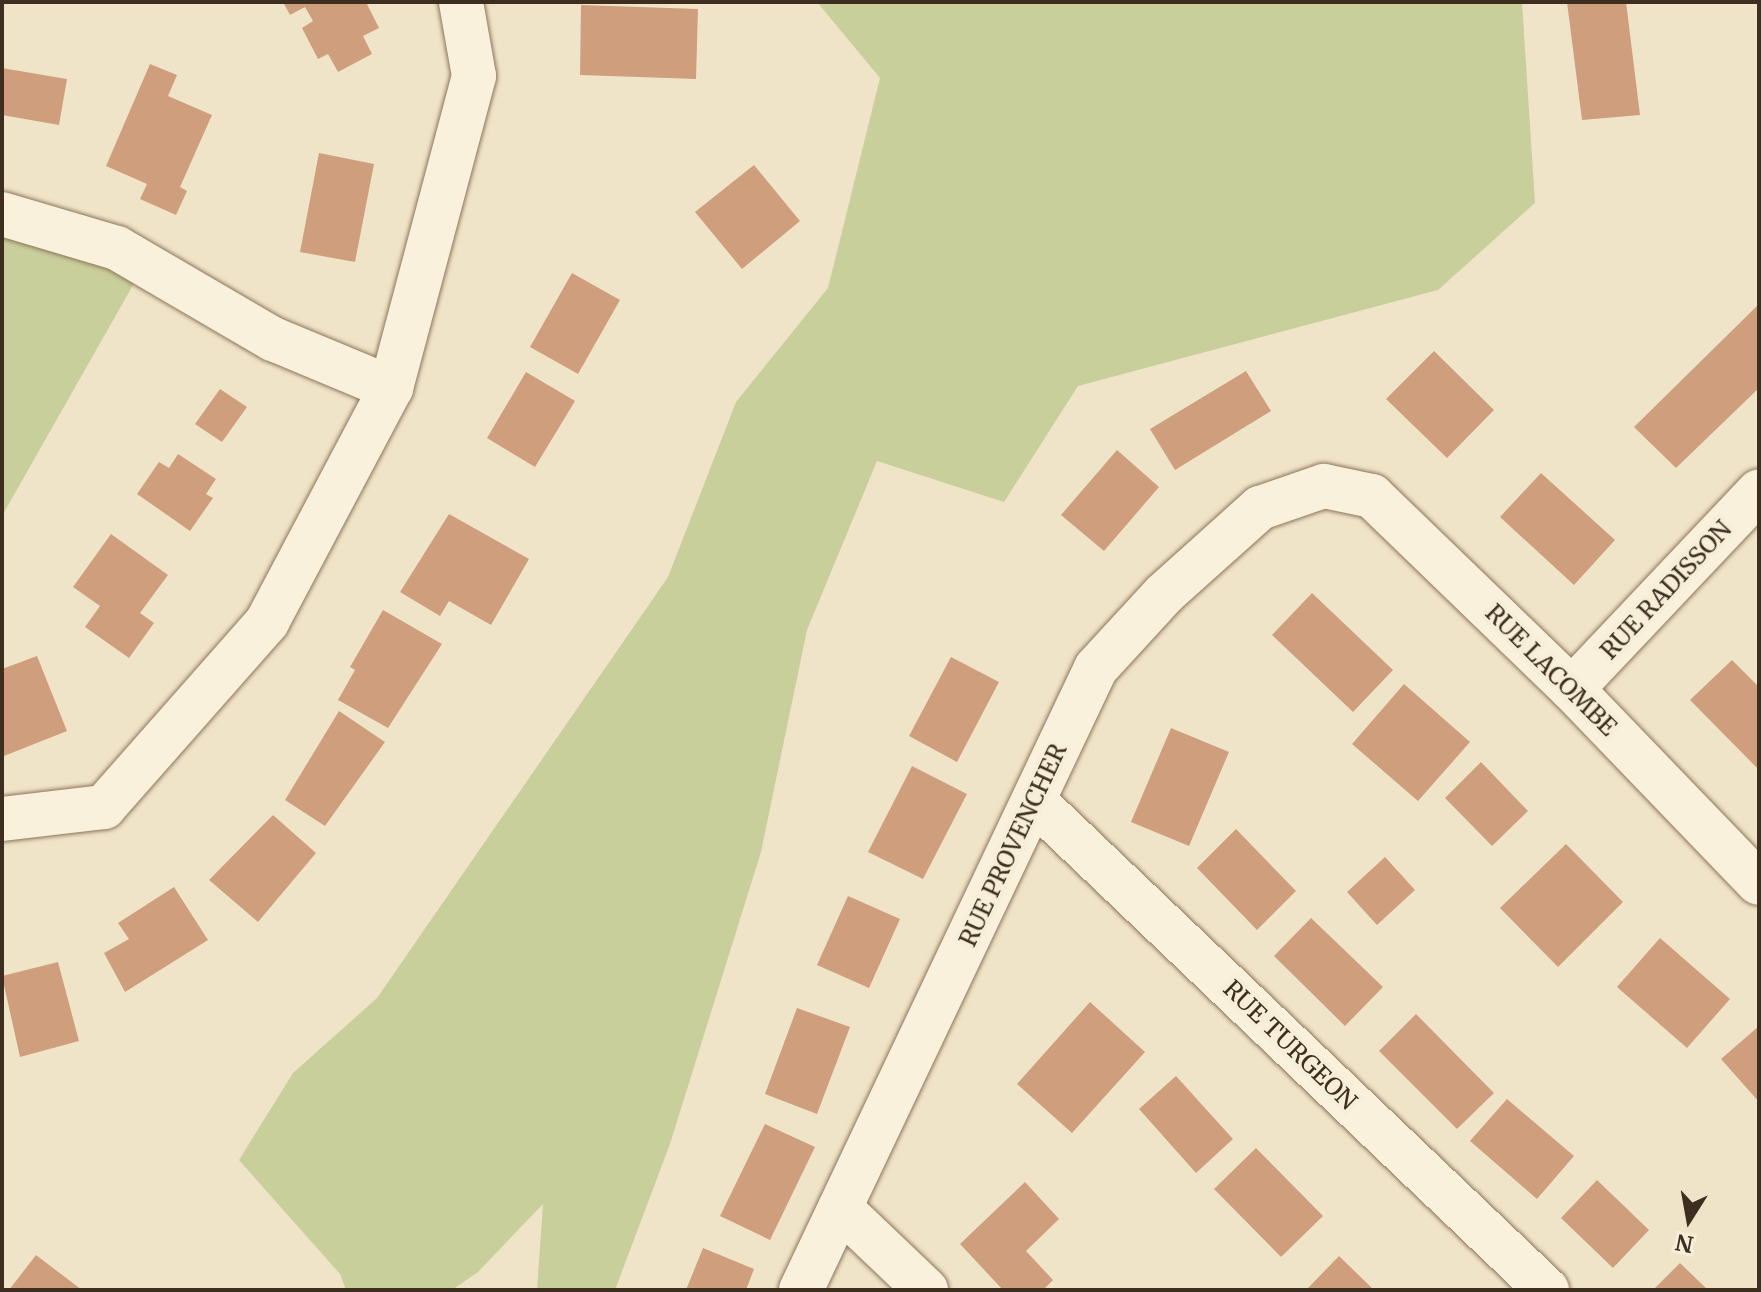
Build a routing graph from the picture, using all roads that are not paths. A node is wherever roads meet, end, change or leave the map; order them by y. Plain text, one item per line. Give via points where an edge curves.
1 (461, 2) edge
2 (2, 214) edge
3 (391, 388) junction
4 (1324, 486) joint
5 (1759, 491) edge
6 (1572, 689) junction
7 (1034, 801) junction
8 (2, 819) edge
9 (1759, 883) edge
10 (840, 1208) junction
11 (801, 1290) edge
12 (926, 1290) edge
13 (1547, 1290) edge

1 - 3 street via 474,76
2 - 3 street via 117,248 273,339
3 - 8 street via 267,622 104,807
4 - 6 street, RUE LACOMBE via 1372,496
4 - 7 street, RUE PROVENCHER via 1260,508 1164,594 1096,668
5 - 6 street, RUE RADISSON
6 - 9 street, RUE LACOMBE
7 - 10 street, RUE PROVENCHER
7 - 13 street, RUE TURGEON
10 - 11 street, RUE PROVENCHER
10 - 12 street

